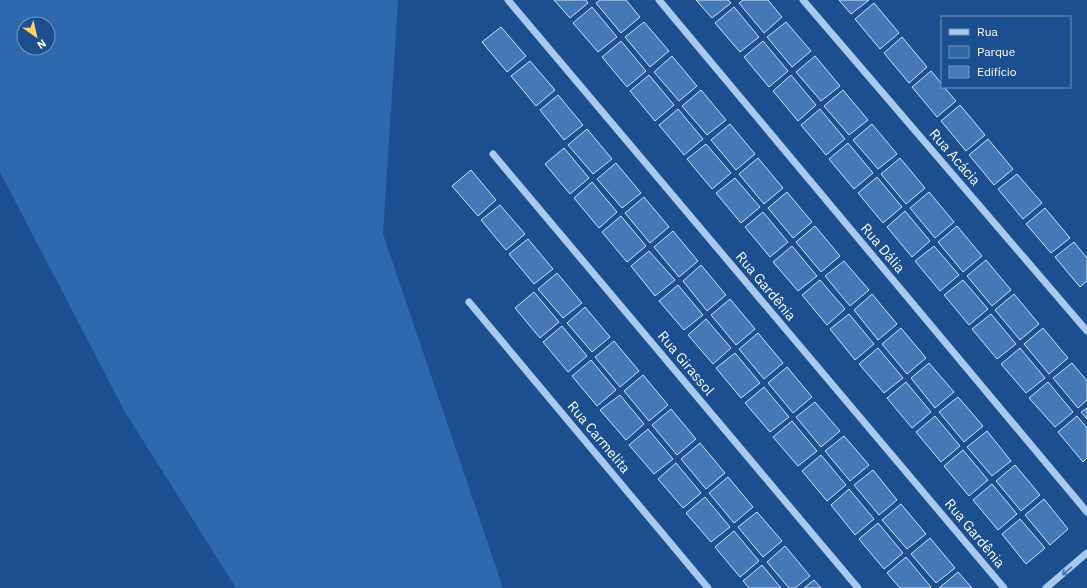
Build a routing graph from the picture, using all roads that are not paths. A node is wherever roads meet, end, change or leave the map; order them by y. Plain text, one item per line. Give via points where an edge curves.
1 (508, 0) edge
2 (659, 0) edge
3 (803, 0) edge
4 (493, 154) dead end
5 (469, 302) dead end
6 (1087, 331) edge
7 (1087, 512) edge
8 (1087, 553) edge
9 (708, 588) edge
10 (858, 588) edge
11 (1004, 588) edge
12 (1046, 588) edge

1 - 11 street, Rua Gardênia
2 - 7 street, Rua Dália
3 - 6 street, Rua Acácia
4 - 10 street, Rua Girassol
5 - 9 street, Rua Carmelita
8 -> 12 street

